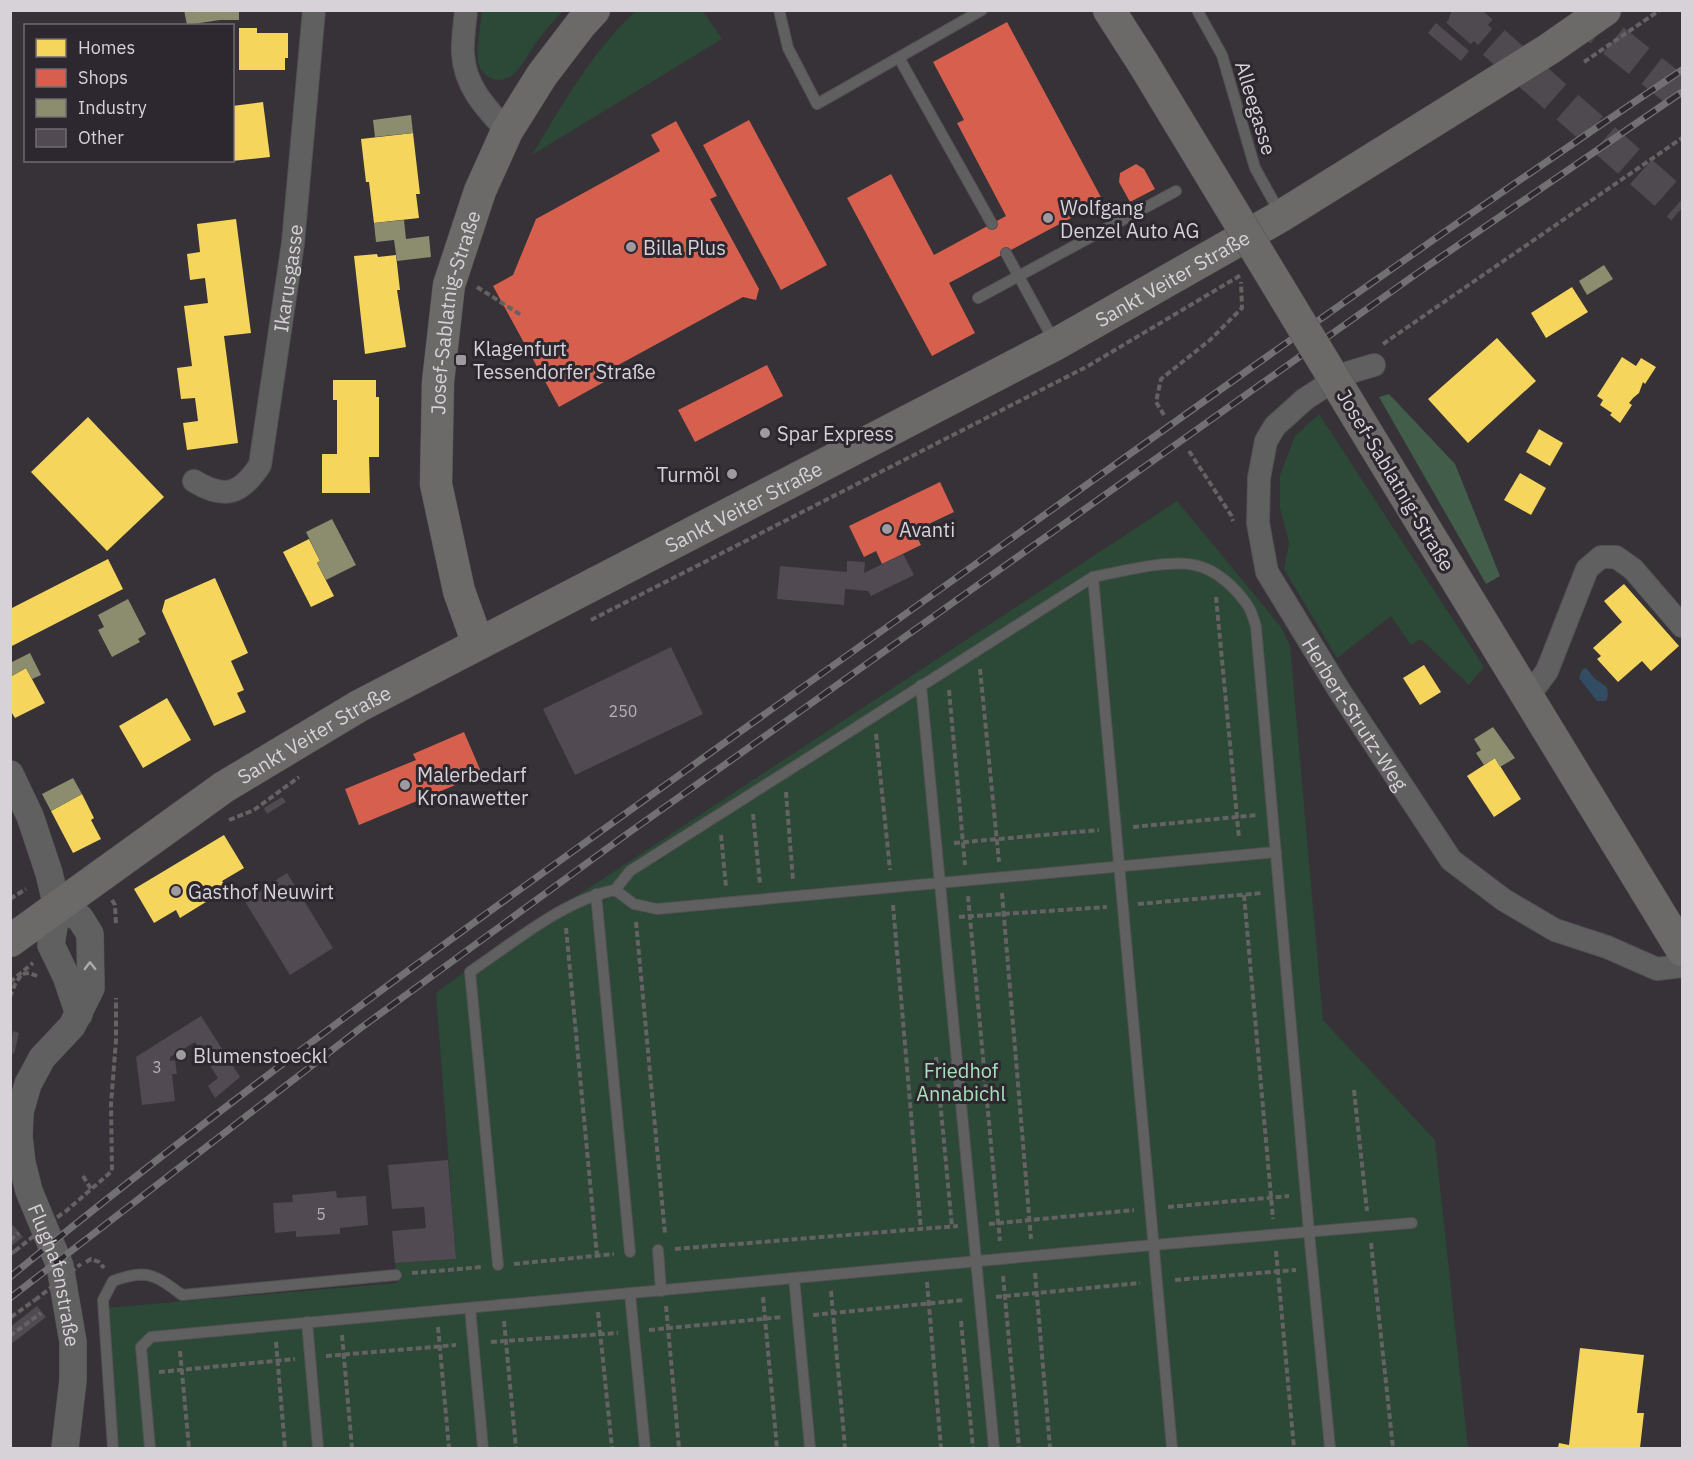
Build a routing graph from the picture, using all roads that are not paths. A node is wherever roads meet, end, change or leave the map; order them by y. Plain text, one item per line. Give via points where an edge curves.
1 (314, 10) edge
2 (466, 10) edge
3 (594, 10) edge
4 (778, 10) edge
5 (982, 10) edge
6 (1109, 10) edge
7 (1197, 10) edge
8 (1605, 10) edge
9 (899, 58) junction
10 (507, 131) junction
11 (1176, 190) dead end
12 (1281, 216) junction
13 (992, 224) dead end
14 (1006, 252) dead end
15 (1020, 277) junction
16 (978, 298) dead end
17 (1056, 344) junction
18 (1374, 365) road end
19 (194, 481) dead end
20 (1093, 577) junction
21 (1683, 626) edge
22 (478, 644) junction
23 (921, 685) junction
24 (1527, 699) junction
25 (10, 774) edge
26 (1276, 852) junction
27 (1120, 868) junction
28 (940, 883) junction
29 (615, 890) junction
30 (596, 894) junction
31 (57, 907) junction
32 (10, 941) edge
33 (1683, 950) edge
34 (1683, 966) edge
35 (79, 1014) junction
36 (1412, 1223) dead end
37 (1309, 1232) junction
38 (1153, 1245) junction
39 (662, 1250) road end
40 (630, 1252) road end
41 (976, 1261) junction
42 (498, 1265) road end
43 (396, 1275) road end
44 (794, 1278) junction
45 (663, 1291) junction
46 (630, 1294) junction
47 (470, 1308) junction
48 (307, 1322) junction
49 (65, 1449) edge
50 (113, 1449) edge
51 (150, 1449) edge
52 (318, 1449) edge
53 (483, 1449) edge
54 (645, 1449) edge
55 (810, 1449) edge
56 (994, 1449) edge
57 (1172, 1449) edge
58 (1330, 1449) edge

1 - 19 street, Ikarusgasse via 293,243 260,465 238,490 210,491
2 - 10 street via 463,54 469,82 479,100
3 - 10 main road, Josef-Sablatnig-Straße via 542,75
4 - 9 lane via 788,48 817,104
5 - 9 lane
6 - 24 main road, Josef-Sablatnig-Straße, bridge
7 - 12 lane, Alleegasse via 1222,56 1255,168
8 - 12 main road, Sankt Veiter Straße
9 - 13 lane
10 - 22 main road, Josef-Sablatnig-Straße via 480,191 449,285 438,382 436,484 459,591
11 - 15 lane
12 - 17 main road, Sankt Veiter Straße
14 - 15 lane
15 - 16 lane
15 - 17 lane
17 - 22 main road, Sankt Veiter Straße
18 - 34 street, Herbert-Strutz-Weg via 1344,374 1305,399 1275,426 1266,441 1259,478 1258,523 1267,572 1451,860 1504,900 1555,930 1657,969
20 - 23 lane
20 - 26 lane via 1193,564 1230,585 1250,607 1256,627
20 - 27 lane
21 - 24 street via 1633,569 1616,557 1601,557 1587,569 1547,671
22 - 31 main road, Sankt Veiter Straße via 359,706 224,787
23 - 28 lane
23 - 29 lane via 630,871
24 - 33 main road, Josef-Sablatnig-Straße
25 - 31 street via 30,816
26 - 27 lane
26 - 37 lane
27 - 28 lane
27 - 38 lane
28 - 29 lane via 657,909 634,904
28 - 41 lane
29 - 30 lane
30 - 40 lane
30 - 42 lane via 564,909 470,972
31 - 32 main road, Sankt Veiter Straße
31 - 35 street via 51,945
35 -> 31 street, Flughafenstraße via 91,988 90,934 80,918
35 - 49 street, Flughafenstraße via 42,1058 28,1084 20,1112 19,1137 30,1191 60,1266 73,1342
36 - 37 lane
37 - 38 lane
37 - 58 lane
38 - 41 lane
38 - 57 lane
39 - 45 lane
41 - 44 lane
41 - 56 lane
43 - 50 lane via 182,1295 156,1276 133,1274 113,1281 103,1300
44 - 45 lane
44 - 55 lane
45 - 46 lane
46 - 47 lane
46 - 54 lane
47 - 48 lane
47 - 53 lane
48 - 51 lane via 151,1337 141,1347
48 - 52 lane

